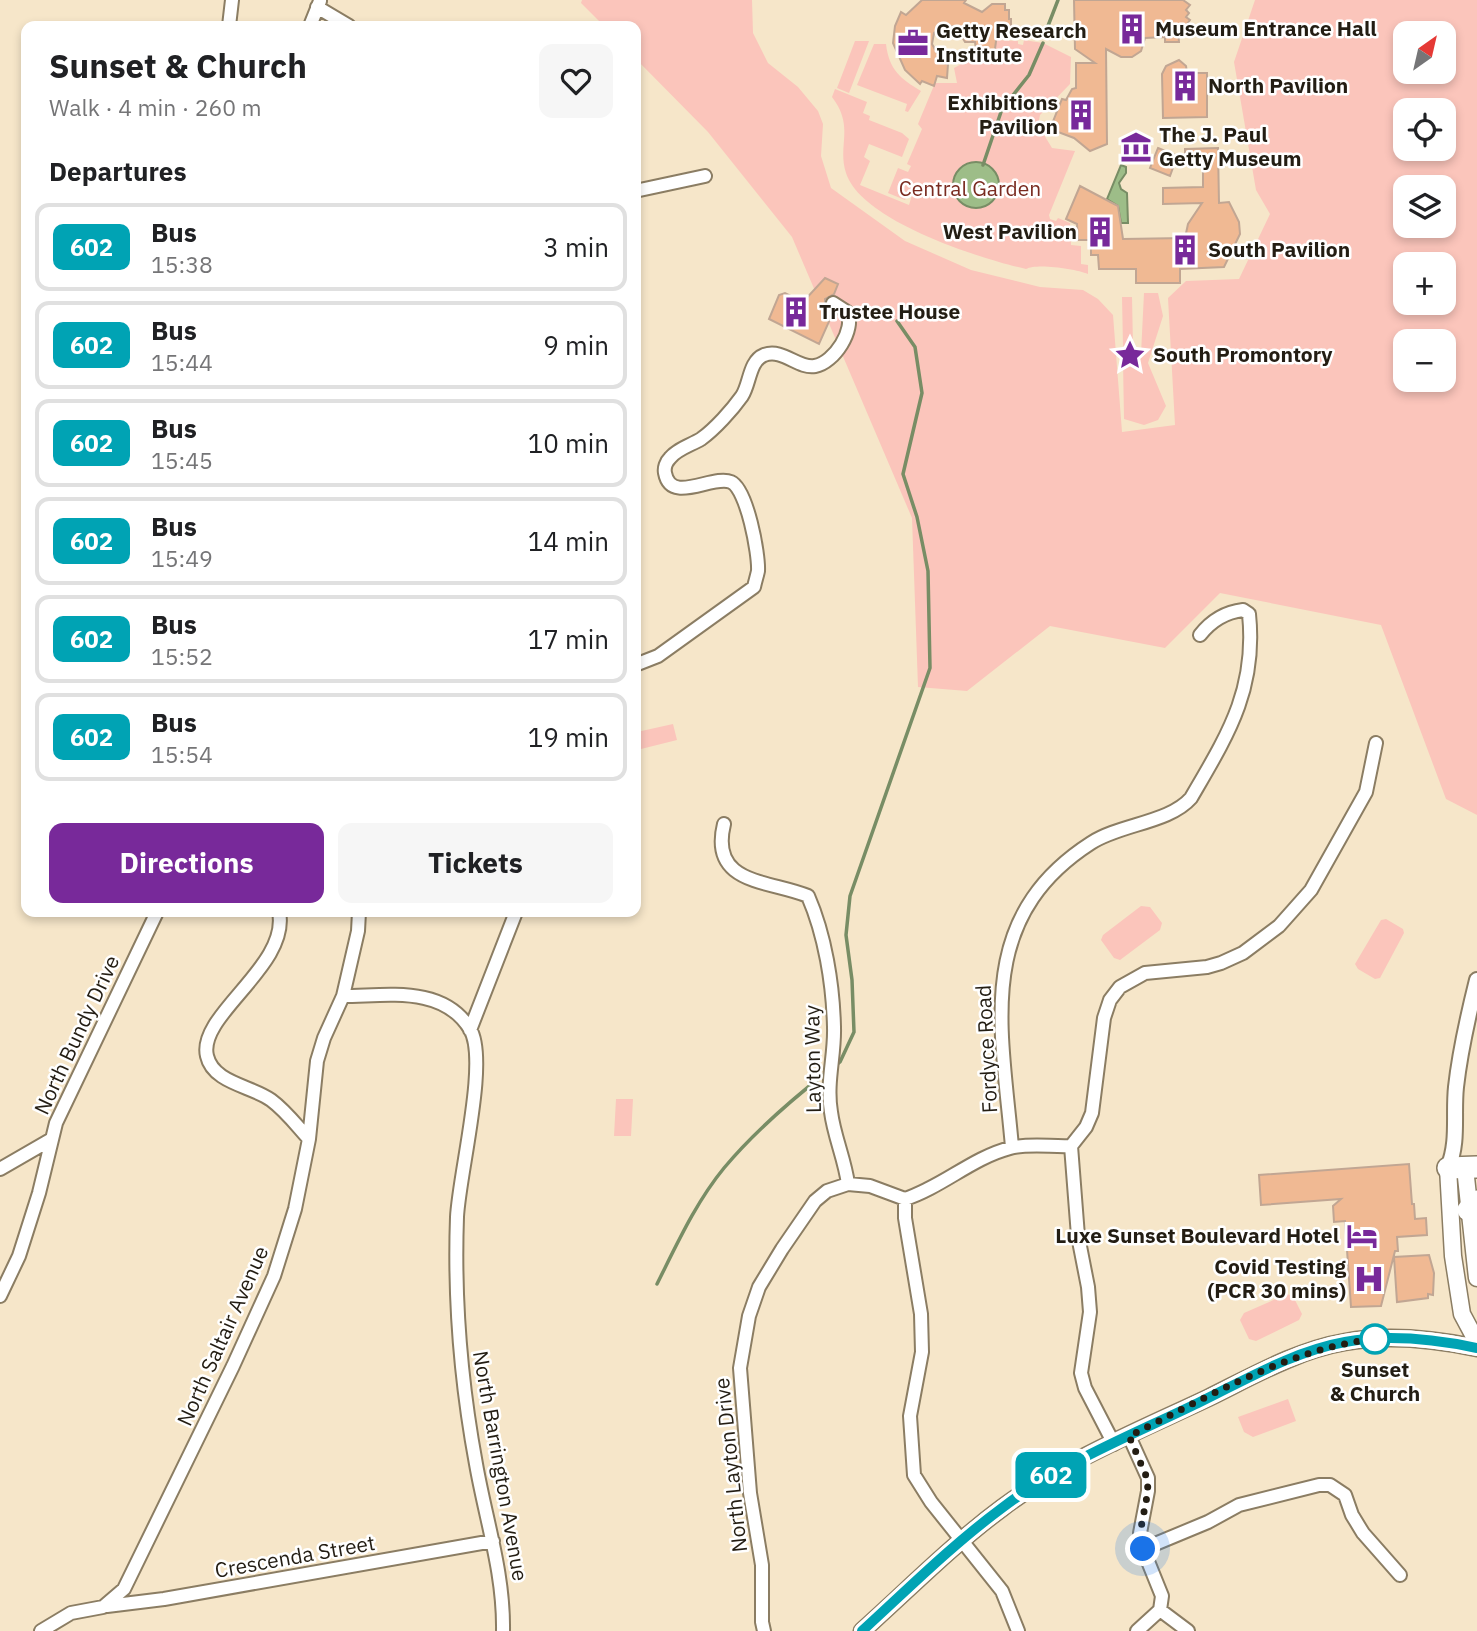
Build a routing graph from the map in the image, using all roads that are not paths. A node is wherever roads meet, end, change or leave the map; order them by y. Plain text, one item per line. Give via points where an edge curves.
1 (232, 0) edge
2 (319, 3) edge
3 (230, 21) edge
4 (312, 21) edge
5 (342, 21) edge
6 (705, 176) dead end
7 (641, 190) edge
8 (834, 303) dead end
9 (1200, 635) dead end
10 (641, 663) edge
11 (1376, 743) dead end
12 (724, 824) dead end
13 (155, 917) edge
14 (280, 917) edge
15 (359, 917) edge
16 (514, 917) edge
17 (1477, 980) edge
18 (344, 996) junction
19 (470, 1030) junction
20 (51, 1139) junction
21 (309, 1139) junction
22 (1071, 1146) junction
23 (1012, 1147) junction
24 (0, 1169) edge
25 (1462, 1171) edge
26 (848, 1184) junction
27 (905, 1199) junction
28 (1472, 1205) edge
29 (1477, 1278) edge
30 (0, 1296) edge
31 (1477, 1342) edge
32 (1477, 1348) edge
33 (1129, 1436) junction
34 (1114, 1444) junction
35 (962, 1539) junction
36 (493, 1541) junction
37 (1143, 1549) junction
38 (1400, 1575) dead end
39 (103, 1607) junction
40 (1160, 1610) junction
41 (41, 1631) edge
42 (503, 1631) edge
43 (764, 1631) edge
44 (862, 1631) edge
45 (1018, 1631) edge
46 (1136, 1631) edge
47 (1188, 1631) edge

1 - 3 street
2 - 4 street
2 - 5 street
6 - 7 street
8 - 10 street via 847,312 848,332 826,362 805,366 783,355 765,355 756,361 747,387 731,408 702,438 669,459 665,476 671,485 691,487 719,480 738,487 750,521 758,572 754,587 658,656
9 - 23 street, Fordyce Road via 1209,624 1229,614 1243,610 1249,614 1250,651 1240,708 1191,798 1172,812 1114,830 1064,863 1027,907 1013,935 1002,977 1001,1012
11 - 22 street via 1361,800 1311,890 1279,926 1259,943 1221,963 1145,972 1120,987 1110,1000 1092,1113
12 - 26 street, Layton Way via 720,842 731,867 744,877 808,896 813,908 835,1029 829,1076 831,1113
13 - 20 street, North Bundy Drive
14 - 21 street via 282,926 275,943 215,1025 207,1040 207,1056 227,1079 274,1102
15 - 18 street, North Saltair Avenue
16 - 19 street
17 - 25 street via 1456,1090
18 - 19 street via 424,996 457,1013
18 - 21 street, North Saltair Avenue via 317,1061
19 - 36 street, North Barrington Avenue via 478,1066 457,1216 459,1334 469,1430
20 - 24 street
20 - 30 street, North Bundy Drive via 19,1256
21 - 39 street, North Saltair Avenue via 295,1209 274,1276 129,1581 119,1596
22 - 23 street
22 - 34 street via 1090,1312 1081,1373
23 - 27 street
25 - 28 main road
25 - 31 main road via 1453,1256 1462,1314
26 - 27 street via 870,1186
26 - 43 street, North Layton Drive via 827,1191 816,1201 782,1249 760,1287 741,1349 743,1429 762,1565
27 - 35 street via 922,1314 922,1352 910,1416 914,1475
28 - 29 main road
32 - 33 main road via 1388,1338 1326,1346
33 - 34 main road
33 - 37 street via 1147,1478 1140,1533
34 - 35 main road via 1029,1489
35 - 44 main road
35 - 45 street via 1002,1591
36 - 39 street, Crescenda Street
36 - 42 street, North Barrington Avenue
37 - 38 street via 1239,1505 1330,1485 1345,1495 1363,1533
37 - 40 street via 1160,1585
39 - 41 street via 71,1613
40 - 46 street
40 - 47 street

